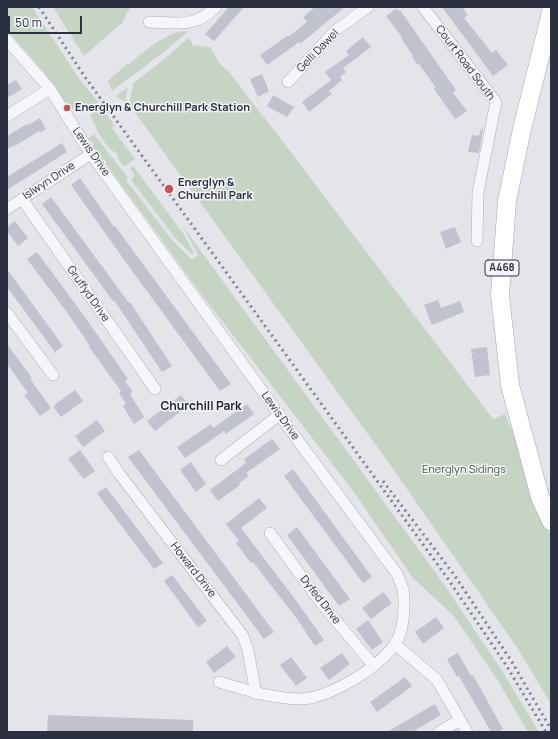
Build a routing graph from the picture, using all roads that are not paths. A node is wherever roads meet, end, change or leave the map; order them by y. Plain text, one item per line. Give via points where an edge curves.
1 (216, 7) edge
2 (368, 7) edge
3 (423, 7) edge
4 (551, 13) edge
5 (149, 22) dead end
6 (7, 40) edge
7 (288, 82) dead end
8 (50, 89) junction
9 (7, 116) edge
10 (91, 154) junction
11 (22, 199) junction
12 (7, 209) edge
13 (477, 241) dead end
14 (7, 313) edge
15 (53, 375) dead end
16 (155, 389) dead end
17 (279, 415) junction
18 (108, 457) dead end
19 (221, 460) dead end
20 (551, 521) edge
21 (270, 533) dead end
22 (395, 644) junction
23 (373, 665) junction
24 (219, 682) dead end
25 (256, 694) junction
26 (460, 720) junction
27 (439, 732) edge
28 (467, 732) edge

1 - 5 street via 195,22
2 - 7 street, Gelli Dawel via 336,30
3 - 13 street, Court Road South via 496,102 478,192
4 - 20 main road, A468 via 507,201 500,295 510,385 540,497
6 - 8 street, Lewis Drive
8 - 9 street
8 - 10 street, Lewis Drive
10 - 11 street, Islwyn Drive
10 - 17 street, Lewis Drive
11 - 12 street, Islwyn Drive
11 - 16 street, Gruffyd Drive
14 - 15 street
17 - 19 street
17 - 22 street, Lewis Drive via 397,574 403,590 403,620
18 - 25 street, Howard Drive via 243,636
21 - 23 street, Dyfed Drive via 321,603
22 - 23 street, Lewis Drive
22 - 26 street via 437,680
23 - 25 street, Lewis Drive via 351,681 304,699
24 - 25 street, Lewis Drive
26 - 27 street
26 - 28 street

